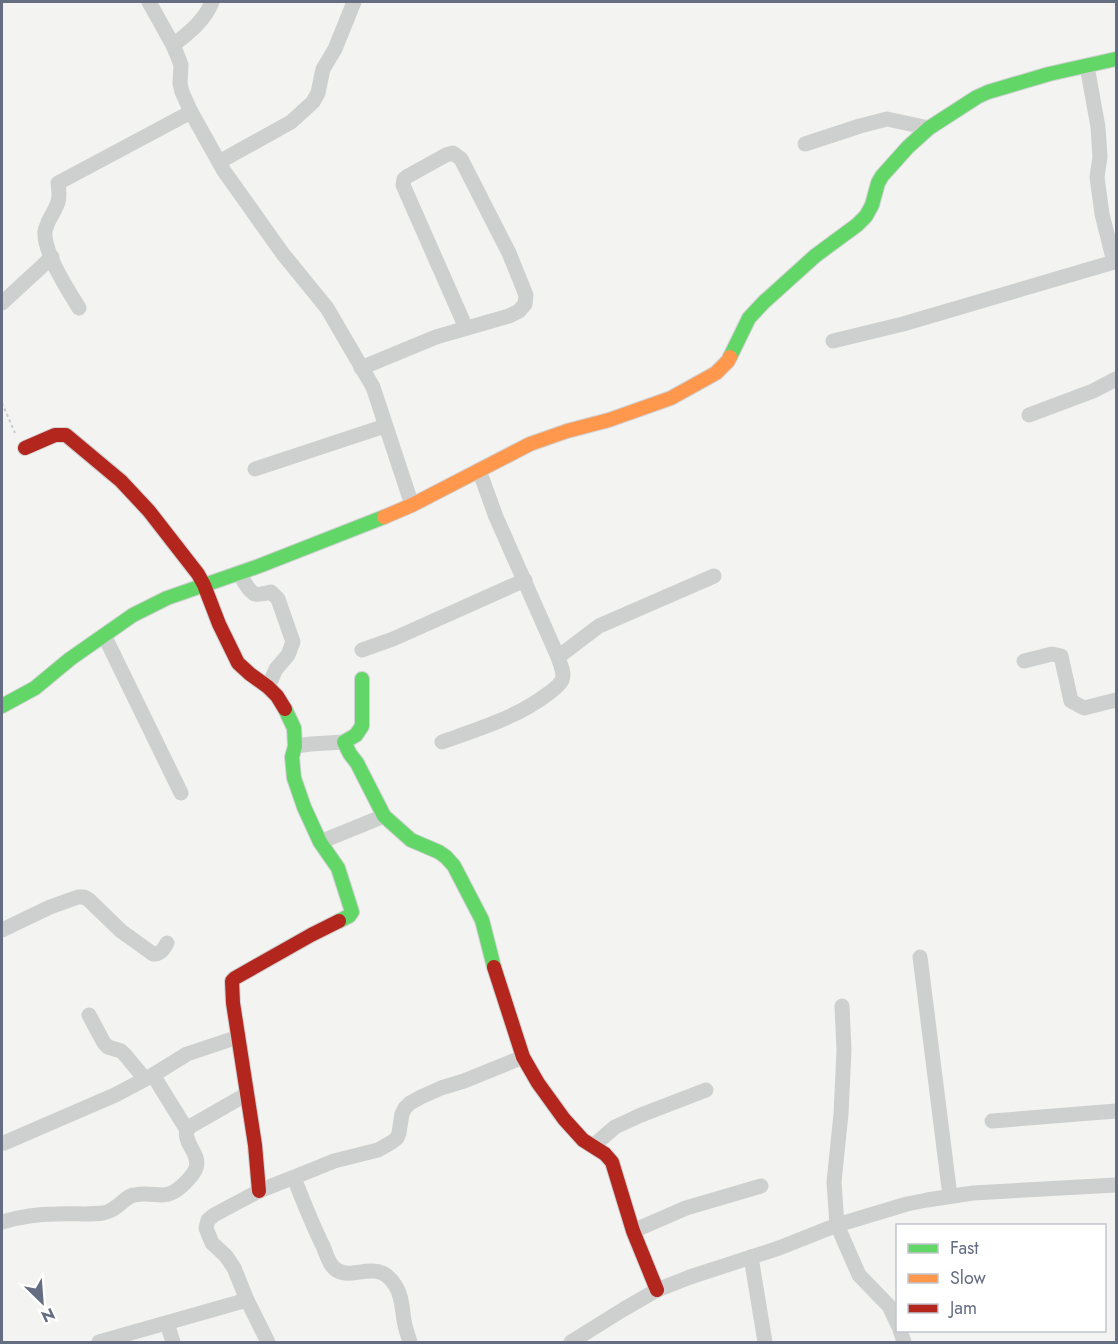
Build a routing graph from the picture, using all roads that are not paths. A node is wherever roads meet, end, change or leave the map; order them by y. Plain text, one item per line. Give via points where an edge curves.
1 (149, 2) edge
2 (212, 2) edge
3 (354, 2) edge
4 (173, 45) junction
5 (1116, 59) edge
6 (1088, 66) junction
7 (191, 112) junction
8 (929, 128) junction
9 (806, 144) dead end
10 (219, 162) junction
11 (52, 258) junction
12 (1115, 262) edge
13 (2, 303) edge
14 (79, 308) dead end
15 (466, 328) junction
16 (832, 341) dead end
17 (361, 368) junction
18 (1116, 379) edge
19 (1029, 415) dead end
20 (386, 426) junction
21 (25, 448) road end
22 (255, 469) dead end
23 (479, 470) junction
24 (412, 505) junction
25 (239, 573) junction
26 (714, 576) dead end
27 (525, 580) junction
28 (204, 585) junction
29 (104, 635) junction
30 (362, 650) dead end
31 (558, 657) junction
32 (1024, 661) dead end
33 (362, 679) dead end
34 (268, 687) junction
35 (1116, 700) edge
36 (2, 706) edge
37 (344, 742) junction
38 (442, 742) dead end
39 (295, 746) junction
40 (181, 793) dead end
41 (384, 816) junction
42 (320, 842) junction
43 (2, 930) edge
44 (167, 944) dead end
45 (920, 957) dead end
46 (842, 1006) dead end
47 (88, 1015) dead end
48 (238, 1037) junction
49 (523, 1058) junction
50 (149, 1077) junction
51 (706, 1090) dead end
52 (247, 1094) junction
53 (1116, 1111) edge
54 (992, 1121) dead end
55 (187, 1130) junction
56 (4, 1143) dead end
57 (593, 1146) junction
58 (294, 1178) junction
59 (1116, 1185) edge
60 (761, 1186) dead end
61 (259, 1191) junction
62 (950, 1197) junction
63 (2, 1222) edge
64 (837, 1225) junction
65 (633, 1231) junction
66 (751, 1257) junction
67 (657, 1290) junction
68 (247, 1300) junction
69 (167, 1323) junction
70 (896, 1323) edge
71 (99, 1342) edge
72 (173, 1342) edge
73 (268, 1342) edge
74 (410, 1342) edge
75 (571, 1342) edge
76 (765, 1342) edge

1 - 4 street
2 - 4 street via 196,26
3 - 10 street via 313,102 291,122
4 - 7 street via 181,65 182,92
5 - 6 street
6 - 8 street via 988,92
6 - 12 street via 1098,127 1097,177 1102,214
7 - 10 street
7 - 11 street via 58,183 59,204 45,230
8 - 9 street via 887,119
8 - 23 street via 882,176 866,216 815,256 749,318 728,362 716,373 671,398 539,440
10 - 17 street via 327,308
11 - 13 street
11 - 14 street
12 - 16 street
15 - 15 street via 509,316 523,308 526,299 509,253 461,159 453,153 408,176 403,185
15 - 17 street
17 - 20 street via 373,387
18 - 19 street
20 - 22 street
20 - 24 street
21 - 28 street via 55,434 66,435 134,495
23 - 24 street
23 - 27 street
24 - 25 street
25 - 28 street
25 - 34 street via 255,593 271,592 278,598 293,642
26 - 31 street via 599,626
27 - 30 street
27 - 31 street
28 - 29 street via 166,598
28 - 34 street via 238,663
29 - 36 street via 34,688
29 - 40 street
31 - 38 street via 563,679 546,695 525,709
32 - 35 street via 1053,654 1061,656 1071,700 1084,708
33 - 37 street via 362,726
34 - 39 street via 294,728
37 - 39 street
37 - 41 street
39 - 42 street via 294,778
41 - 42 street
41 - 49 street via 411,840 439,852 454,866 482,920
42 - 48 street via 338,868 352,912 232,981
43 - 44 street via 51,907 84,897 153,954
45 - 62 street
46 - 64 street via 844,1050 834,1182
47 - 50 street via 104,1043 121,1051
48 - 50 street via 187,1053
48 - 52 street
49 - 57 street via 564,1119 582,1140
49 - 58 street via 421,1096 402,1114 397,1138 378,1150 334,1161
50 - 55 street
50 - 56 street
51 - 57 street via 641,1114 615,1127
52 - 55 street
52 - 61 street
53 - 54 street
55 - 63 street via 197,1167 172,1194 136,1194 103,1213 31,1216
57 - 65 street via 612,1162
58 - 61 street
58 - 74 street via 333,1266 348,1274 381,1272 395,1284
59 - 62 street
60 - 65 street via 686,1208
61 - 68 street via 214,1215 206,1228 212,1243 234,1268
62 - 64 street via 907,1204
64 - 66 street
64 - 70 street via 859,1275 889,1306
65 - 67 street
66 - 67 street
66 - 76 street
67 - 75 street
68 - 69 street
68 - 73 street
69 - 71 street
69 - 72 street

